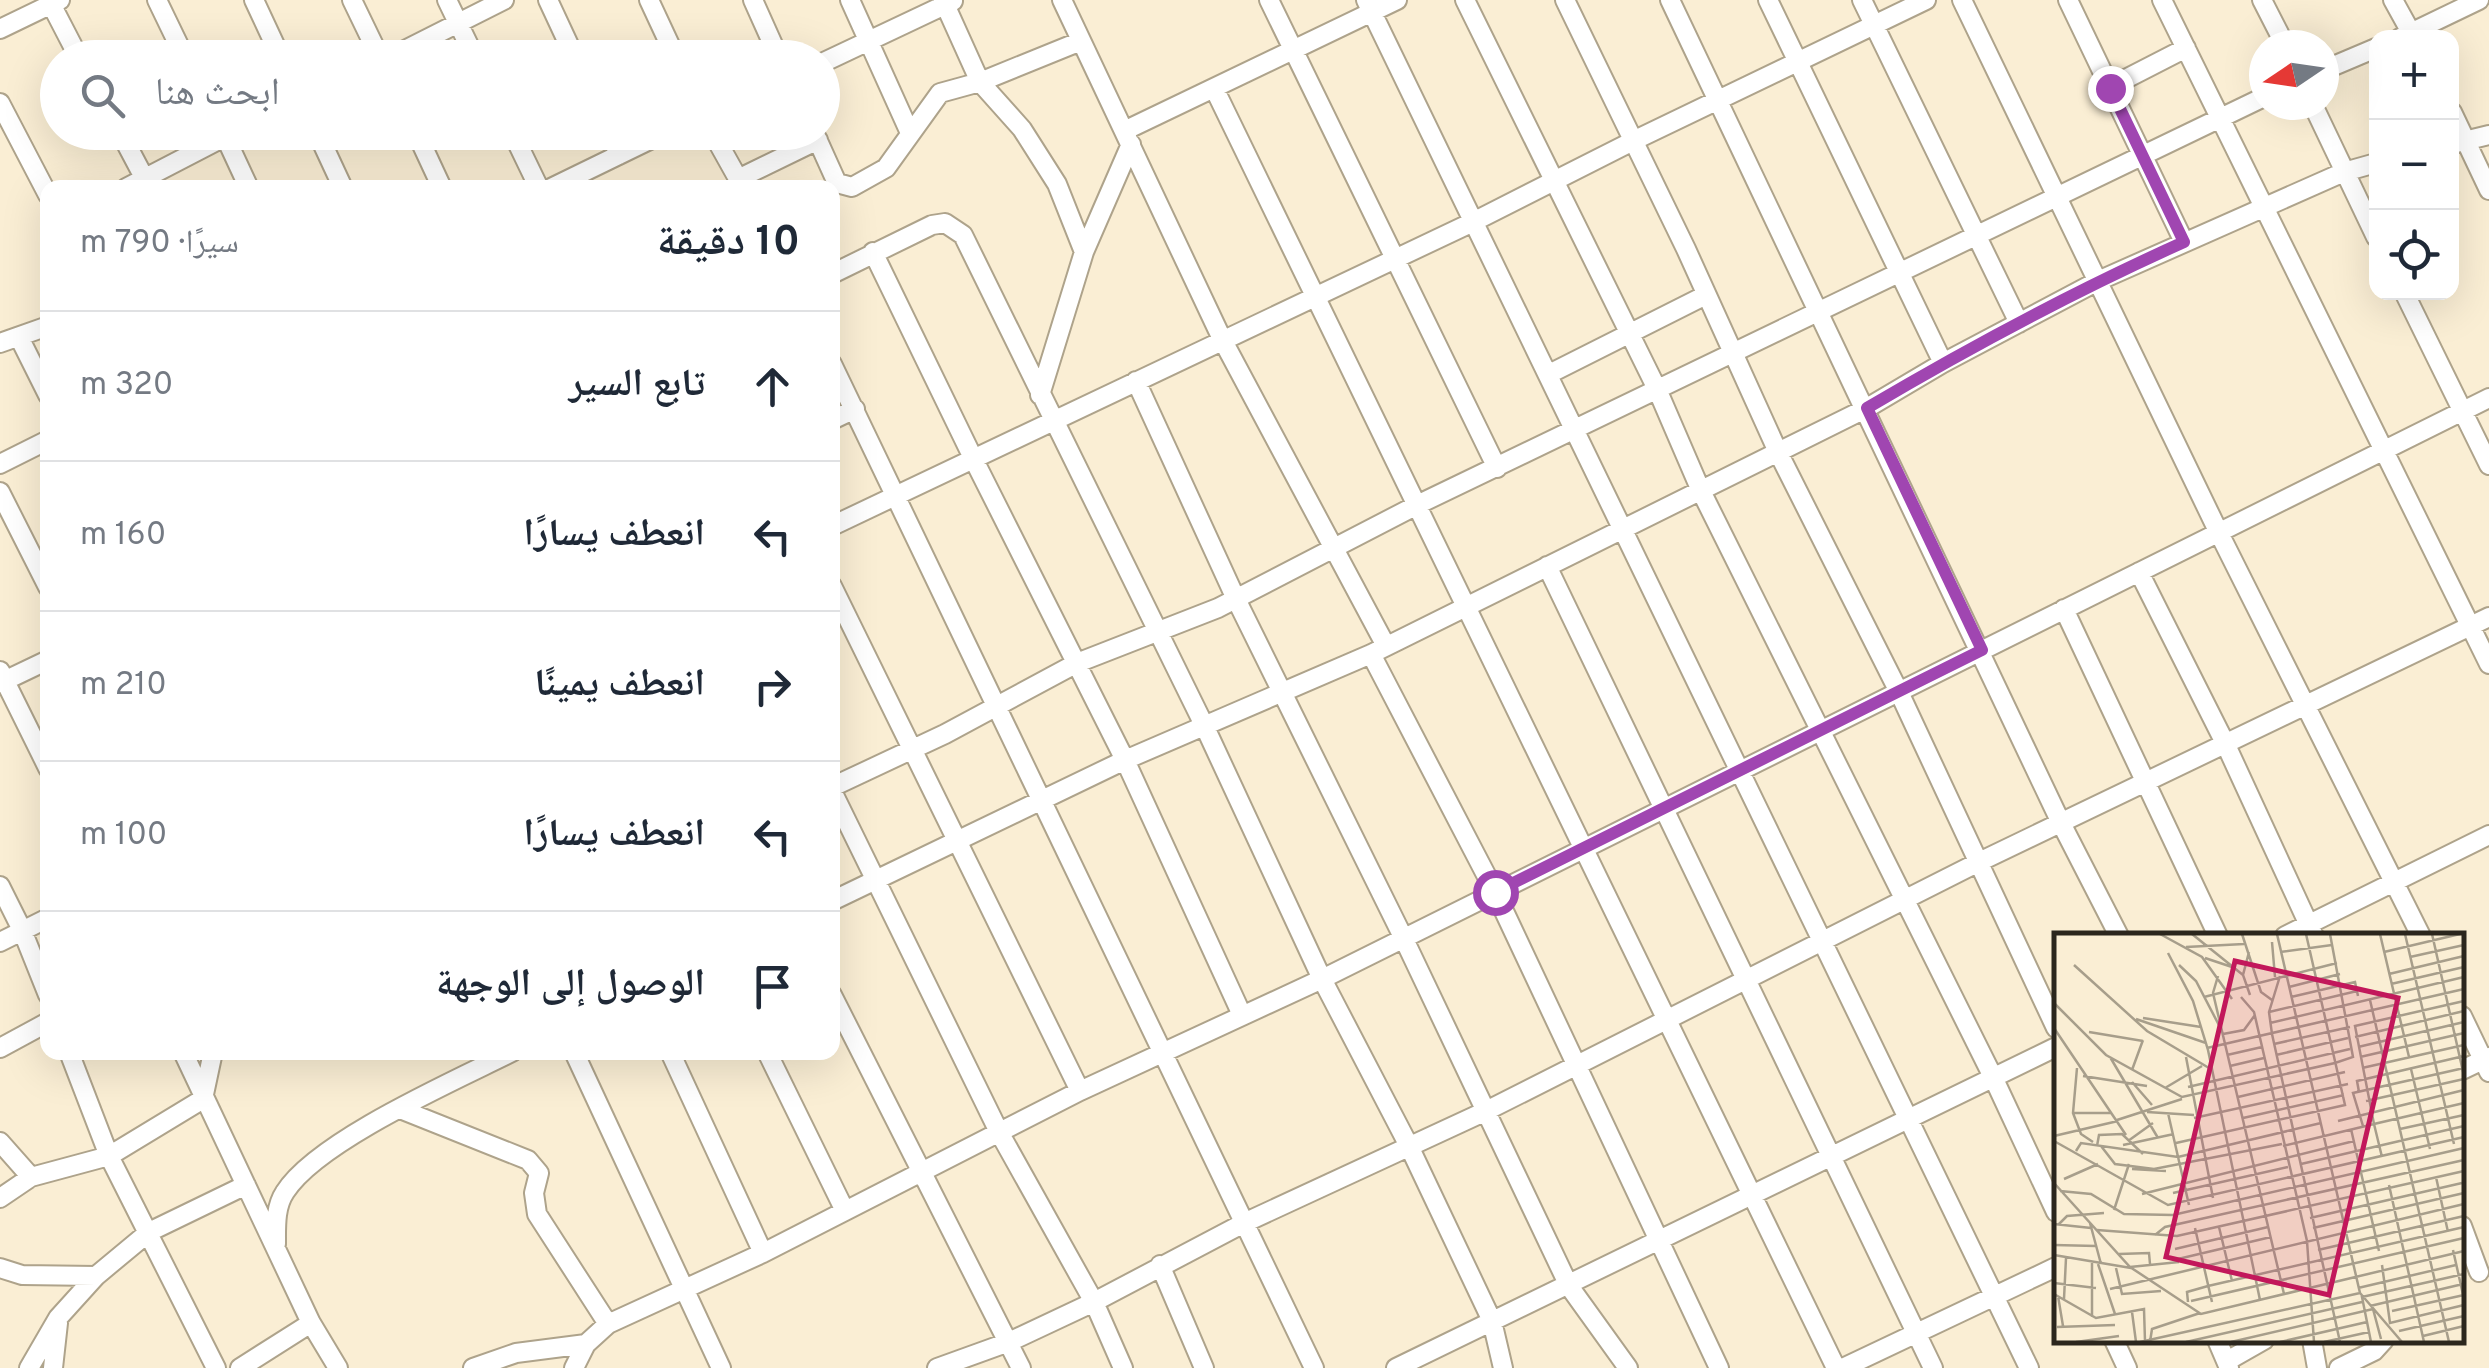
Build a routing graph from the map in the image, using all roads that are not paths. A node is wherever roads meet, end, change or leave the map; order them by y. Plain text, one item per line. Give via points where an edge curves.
1 (156, 0) edge
2 (254, 0) edge
3 (352, 0) edge
4 (447, 0) edge
5 (504, 0) edge
6 (548, 0) edge
7 (649, 0) edge
8 (753, 0) edge
9 (850, 0) edge
10 (1062, 0) edge
11 (1269, 0) edge
12 (1397, 0) edge
13 (1465, 0) edge
14 (1565, 0) edge
15 (1670, 0) edge
16 (1768, 0) edge
17 (1862, 0) edge
18 (1926, 0) edge
19 (1962, 0) edge
20 (2068, 0) edge
21 (2162, 0) edge
22 (2262, 0) edge
23 (2393, 0) edge
24 (2479, 0) edge
25 (53, 2) edge
26 (948, 2) edge
27 (1369, 6) edge
28 (458, 23) junction
29 (1874, 26) junction
30 (0, 28) edge
31 (2277, 30) edge
32 (2406, 30) edge
33 (2420, 30) edge
34 (71, 40) edge
35 (176, 40) edge
36 (273, 40) edge
37 (371, 40) edge
38 (424, 40) edge
39 (466, 40) edge
40 (567, 40) edge
41 (668, 40) edge
42 (772, 40) edge
43 (1081, 40) junction
44 (870, 42) junction
45 (2186, 48) junction
46 (1294, 50) junction
47 (2369, 51) edge
48 (840, 55) edge
49 (1798, 61) junction
50 (2339, 64) edge
51 (980, 82) junction
52 (1214, 88) junction
53 (2110, 88) junction
54 (1719, 100) junction
55 (0, 103) edge
56 (2249, 104) edge
57 (2222, 118) junction
58 (2321, 120) edge
59 (910, 133) junction
60 (2489, 135) edge
61 (1128, 138) junction
62 (1634, 140) junction
63 (2459, 142) edge
64 (130, 150) edge
65 (201, 150) edge
66 (234, 150) edge
67 (325, 150) edge
68 (424, 150) edge
69 (520, 150) edge
70 (617, 150) edge
71 (628, 150) edge
72 (722, 150) edge
73 (791, 150) edge
74 (822, 150) edge
75 (619, 154) junction
76 (2143, 156) junction
77 (2369, 165) edge
78 (2344, 172) junction
79 (41, 180) edge
80 (145, 180) edge
81 (152, 180) edge
82 (246, 180) edge
83 (339, 180) edge
84 (438, 180) edge
85 (534, 180) edge
86 (567, 180) edge
87 (836, 180) edge
88 (1555, 181) junction
89 (840, 184) edge
90 (2489, 190) edge
91 (2055, 198) junction
92 (2266, 207) junction
93 (1473, 222) junction
94 (2369, 223) edge
95 (1977, 235) junction
96 (2184, 242) junction
97 (873, 252) junction
98 (1084, 252) junction
99 (1396, 258) junction
100 (840, 270) edge
101 (1899, 272) junction
102 (2098, 281) junction
103 (1706, 295) junction
104 (1314, 296) junction
105 (2408, 300) edge
106 (1819, 312) junction
107 (2018, 323) junction
108 (40, 329) edge
109 (1629, 333) junction
110 (20, 337) junction
111 (1222, 339) junction
112 (0, 343) edge
113 (1731, 353) junction
114 (1942, 363) junction
115 (1549, 374) junction
116 (40, 378) edge
117 (840, 380) edge
118 (1136, 381) junction
119 (1657, 390) junction
120 (1040, 395) junction
121 (2489, 398) edge
122 (1867, 408) junction
123 (855, 409) junction
124 (2464, 411) junction
125 (840, 416) edge
126 (1053, 422) junction
127 (1576, 429) junction
128 (40, 444) edge
129 (2383, 450) junction
130 (1778, 452) junction
131 (974, 460) junction
132 (0, 464) edge
133 (2489, 464) edge
134 (1496, 468) junction
135 (1701, 491) junction
136 (0, 492) edge
137 (898, 496) junction
138 (1419, 504) junction
139 (840, 522) edge
140 (1622, 530) junction
141 (2218, 531) junction
142 (1332, 548) junction
143 (1547, 566) junction
144 (40, 572) edge
145 (2139, 572) junction
146 (1236, 599) junction
147 (840, 602) edge
148 (1467, 604) junction
149 (2064, 609) junction
150 (2489, 618) edge
151 (2470, 626) junction
152 (1157, 630) junction
153 (1378, 650) junction
154 (1982, 650) junction
155 (40, 663) edge
156 (1076, 663) junction
157 (2489, 664) edge
158 (2, 678) edge
159 (1898, 690) junction
160 (1283, 692) junction
161 (998, 705) junction
162 (2307, 706) junction
163 (1204, 725) junction
164 (1820, 730) junction
165 (2226, 745) junction
166 (912, 751) junction
167 (40, 752) edge
168 (1126, 760) junction
169 (1739, 772) junction
170 (2147, 782) junction
171 (840, 785) edge
172 (1044, 799) junction
173 (840, 806) edge
174 (1662, 809) junction
175 (2061, 822) junction
176 (2489, 835) edge
177 (956, 840) junction
178 (1584, 848) junction
179 (1979, 862) junction
180 (875, 880) junction
181 (2394, 880) junction
182 (0, 886) edge
183 (1495, 892) junction
184 (840, 897) edge
185 (1906, 902) junction
186 (40, 922) edge
187 (22, 930) junction
188 (2311, 930) edge
189 (2118, 933) edge
190 (2217, 933) edge
191 (2420, 933) edge
192 (1403, 937) junction
193 (1823, 941) junction
194 (0, 942) edge
195 (40, 972) edge
196 (1322, 978) junction
197 (1745, 979) junction
198 (840, 1010) edge
199 (1242, 1015) junction
200 (1667, 1020) junction
201 (2464, 1020) edge
202 (2054, 1024) edge
203 (40, 1026) edge
204 (0, 1048) edge
205 (2054, 1048) edge
206 (1162, 1053) junction
207 (73, 1060) edge
208 (186, 1060) edge
209 (210, 1060) edge
210 (496, 1060) edge
211 (578, 1060) edge
212 (674, 1060) edge
213 (772, 1060) edge
214 (2487, 1063) edge
215 (1578, 1064) junction
216 (1994, 1077) junction
217 (1080, 1091) junction
218 (203, 1099) junction
219 (400, 1109) junction
220 (1486, 1111) junction
221 (1910, 1118) junction
222 (999, 1132) junction
223 (0, 1142) edge
224 (1409, 1146) junction
225 (109, 1156) junction
226 (1830, 1157) junction
227 (923, 1171) junction
228 (31, 1178) junction
229 (246, 1186) junction
230 (1751, 1195) junction
231 (0, 1198) edge
232 (2054, 1208) edge
233 (845, 1211) junction
234 (1244, 1224) junction
235 (149, 1232) junction
236 (2464, 1233) edge
237 (1660, 1241) junction
238 (276, 1249) junction
239 (763, 1253) junction
240 (1160, 1265) junction
241 (0, 1268) edge
242 (2054, 1268) edge
243 (2476, 1273) edge
244 (96, 1276) junction
245 (1569, 1286) junction
246 (684, 1289) junction
247 (1995, 1297) junction
248 (1094, 1302) junction
249 (58, 1318) junction
250 (1492, 1321) junction
251 (312, 1323) junction
252 (608, 1324) junction
253 (1917, 1333) junction
254 (1009, 1342) junction
255 (2115, 1343) edge
256 (2260, 1343) edge
257 (2313, 1343) edge
258 (2381, 1343) edge
259 (586, 1344) junction
260 (2228, 1365) edge
261 (29, 1368) edge
262 (53, 1368) edge
263 (216, 1368) edge
264 (240, 1368) edge
265 (338, 1368) edge
266 (473, 1368) edge
267 (574, 1368) edge
268 (721, 1368) edge
269 (937, 1368) edge
270 (1021, 1368) edge
271 (1123, 1368) edge
272 (1204, 1368) edge
273 (1314, 1368) edge
274 (1396, 1368) edge
275 (1503, 1368) edge
276 (1628, 1368) edge
277 (1720, 1368) edge
278 (1840, 1368) edge
279 (1933, 1368) edge
280 (2029, 1368) edge
281 (2127, 1368) edge
282 (2318, 1368) edge
283 (2340, 1368) edge

1 - 35 street
2 - 36 street
3 - 37 street
4 - 28 street
5 - 28 street
6 - 40 street
7 - 41 street
8 - 42 street
9 - 44 street
10 - 43 street
11 - 46 street
12 - 27 street
13 - 88 street
14 - 62 street
15 - 54 street
16 - 49 street
17 - 29 street
18 - 29 street
19 - 91 street
20 - 53 street
21 - 45 street
22 - 31 street
23 - 32 street
24 - 33 street
25 - 30 street
25 - 34 street
26 - 44 street
26 - 51 street
27 - 46 street
27 - 93 street
28 - 38 street
28 - 39 street
29 - 49 street
29 - 95 street
43 - 51 street
43 - 61 street
44 - 48 street
44 - 59 street
45 - 53 street
45 - 57 street
46 - 52 street
46 - 99 street
47 - 50 street
49 - 54 street
49 - 101 street
51 - 59 street via 940,93
51 - 98 street via 1039,153
52 - 61 street
52 - 104 street
53 - 76 street
54 - 62 street
54 - 106 street
55 - 79 street
56 - 57 street
57 - 76 street
57 - 92 street
58 - 78 street
59 - 89 street via 886,168 852,187
60 - 63 street
61 - 98 street
61 - 111 street
62 - 88 street
62 - 103 street
63 - 90 street
64 - 80 street
65 - 81 street
66 - 82 street
67 - 83 street
68 - 84 street
69 - 85 street
70 - 75 street
71 - 75 street
72 - 73 street via 736,175 744,176
74 - 87 street
75 - 86 street
76 - 91 street
76 - 96 street
77 - 78 street
78 - 92 street
78 - 94 street
88 - 93 street
88 - 109 street
91 - 95 street
91 - 102 street
92 - 96 street
92 - 129 street
93 - 99 street
93 - 115 street
95 - 101 street
95 - 107 street
96 - 102 street
97 - 100 street
97 - 120 street via 932,225 945,223 963,235
97 - 131 street
98 - 120 street
99 - 104 street
99 - 134 street
101 - 106 street
101 - 114 street
102 - 107 street
102 - 141 street
103 - 109 street
103 - 113 street
104 - 111 street
104 - 138 street
105 - 124 street
106 - 113 street
106 - 122 street
107 - 114 street
108 - 110 street
109 - 115 street
109 - 119 street
110 - 112 street
110 - 116 street
111 - 118 street
111 - 142 street
113 - 119 street
113 - 130 street
114 - 122 street
115 - 127 street
117 - 123 street
118 - 126 street
118 - 146 street
119 - 127 street
119 - 135 street
120 - 126 street
121 - 124 street
122 - 130 street
122 - 154 street
123 - 125 street
123 - 137 street
124 - 129 street
124 - 133 street
126 - 131 street
126 - 152 street
127 - 134 street
127 - 140 street
128 - 132 street
129 - 141 street
129 - 151 street
130 - 135 street
130 - 159 street
131 - 137 street
131 - 156 street
134 - 138 street
135 - 140 street
135 - 164 street
136 - 144 street
137 - 139 street
137 - 161 street
138 - 142 street
138 - 148 street
140 - 143 street
140 - 169 street
141 - 145 street
141 - 162 street
142 - 146 street
142 - 153 street
143 - 148 street
143 - 174 street
145 - 149 street
145 - 165 street
146 - 152 street
146 - 160 street
147 - 166 street
148 - 153 street
148 - 178 street
149 - 154 street
149 - 170 street
150 - 151 street
151 - 157 street
151 - 162 street
152 - 156 street
152 - 163 street
153 - 160 street
153 - 183 street
154 - 159 street
154 - 175 street
155 - 158 street
156 - 161 street
156 - 168 street
158 - 167 street
159 - 164 street
159 - 179 street
160 - 163 street
160 - 192 street
161 - 166 street
161 - 172 street
162 - 165 street
162 - 181 street
163 - 168 street
163 - 196 street
164 - 169 street
164 - 185 street
165 - 170 street
165 - 188 street
166 - 171 street
166 - 177 street
168 - 172 street
168 - 199 street
169 - 174 street
169 - 193 street
170 - 175 street
170 - 190 street
172 - 177 street
172 - 206 street
173 - 180 street
174 - 178 street
174 - 197 street
175 - 179 street
175 - 189 street
176 - 181 street
177 - 180 street
177 - 217 street
178 - 183 street
178 - 200 street
179 - 185 street
179 - 202 street
180 - 184 street
180 - 222 street
181 - 188 street
181 - 191 street
182 - 187 street
183 - 192 street
183 - 215 street
185 - 193 street
185 - 216 street
186 - 187 street
187 - 194 street
187 - 195 street
192 - 196 street
192 - 220 street
193 - 197 street
193 - 221 street
196 - 199 street
196 - 224 street
197 - 200 street
197 - 226 street
198 - 227 street
199 - 206 street
200 - 215 street
200 - 230 street
201 - 214 street
203 - 204 street
205 - 216 street
206 - 217 street
206 - 234 street
207 - 225 street
208 - 218 street
209 - 218 street
210 - 219 street
211 - 246 street
212 - 239 street
213 - 233 street
215 - 220 street
215 - 237 street
216 - 221 street
216 - 232 street
217 - 222 street
218 - 225 street
218 - 229 street
219 - 238 street via 298,1176 276,1216
219 - 252 street via 535,1166 536,1214
220 - 224 street
220 - 245 street
221 - 226 street
221 - 247 street
222 - 227 street
222 - 248 street
223 - 228 street
224 - 234 street
224 - 250 street
225 - 228 street
225 - 235 street
226 - 230 street
226 - 253 street
227 - 233 street
227 - 254 street
228 - 231 street
229 - 235 street
229 - 238 street
230 - 237 street
230 - 278 street
233 - 239 street
234 - 240 street
234 - 273 street
235 - 244 street
235 - 263 street
236 - 243 street
237 - 245 street
237 - 277 street
238 - 251 street
239 - 246 street
240 - 248 street
240 - 272 street
241 - 244 street via 22,1275
242 - 247 street
244 - 249 street
245 - 250 street
245 - 276 street
246 - 252 street
246 - 268 street
247 - 253 street
247 - 280 street
248 - 254 street
248 - 271 street
249 - 261 street
249 - 262 street
250 - 274 street
250 - 275 street
251 - 264 street
251 - 265 street
252 - 259 street
253 - 278 street
253 - 279 street
254 - 269 street
254 - 270 street
255 - 281 street
256 - 260 street
257 - 282 street
258 - 283 street
259 - 266 street via 516,1353
259 - 267 street

